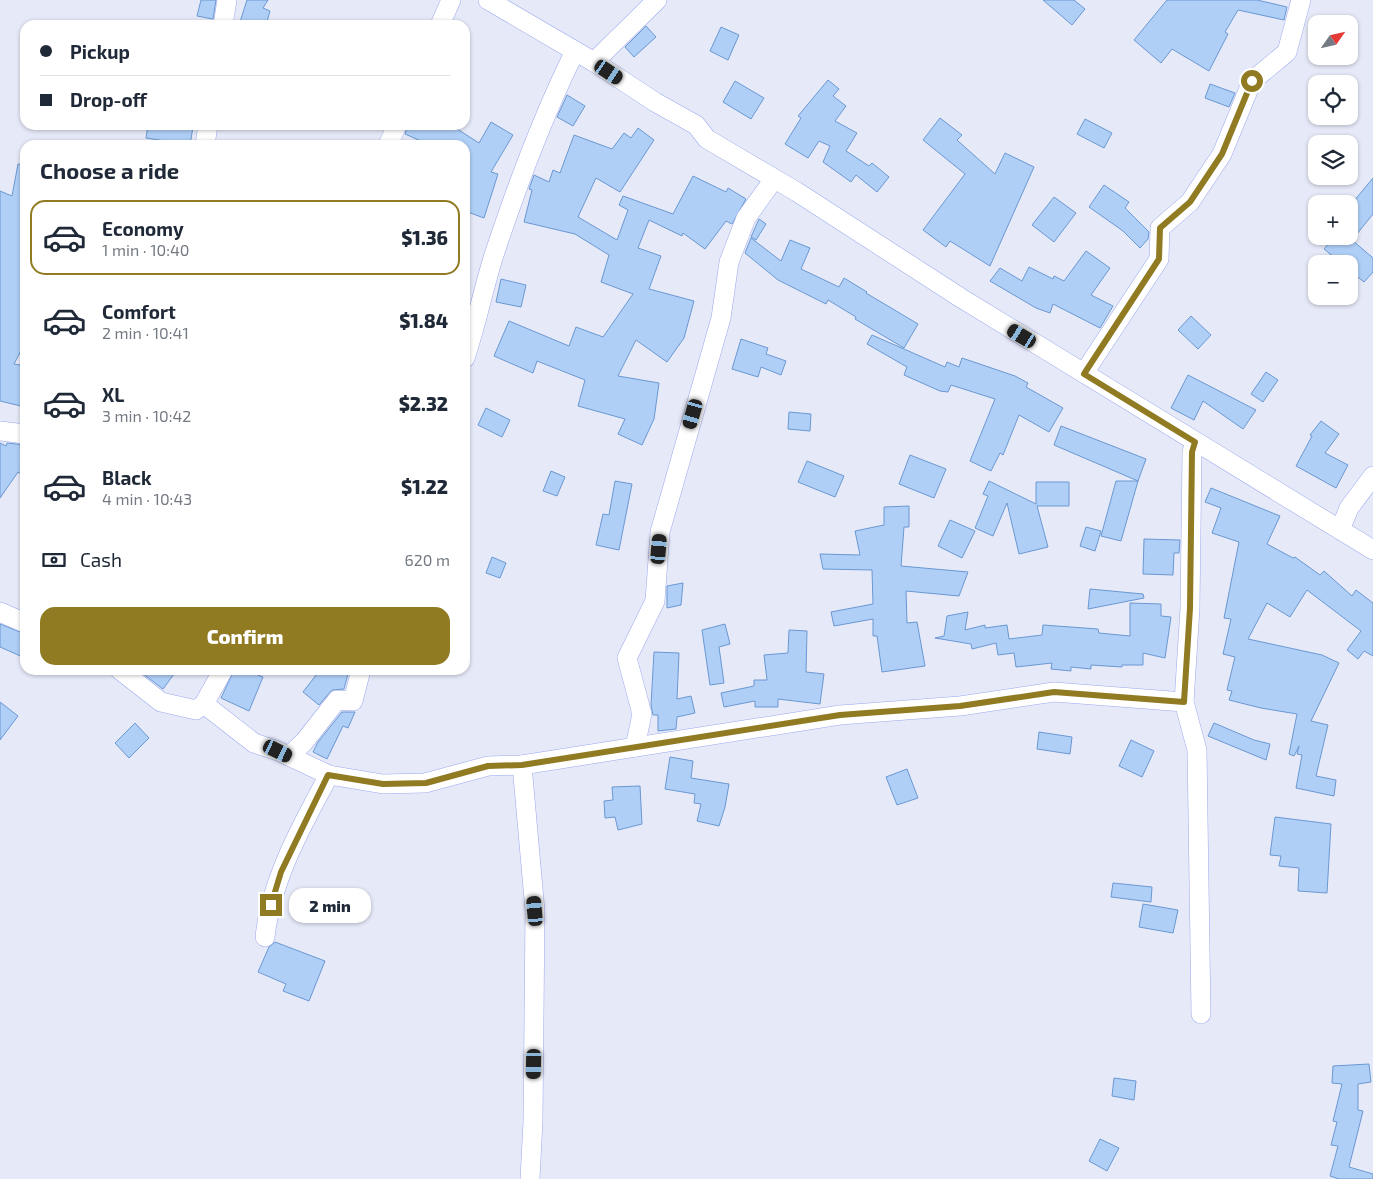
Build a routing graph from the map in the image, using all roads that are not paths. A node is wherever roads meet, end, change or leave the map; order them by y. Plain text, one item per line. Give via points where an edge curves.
1 (227, 0) edge
2 (450, 0) edge
3 (488, 0) edge
4 (657, 0) edge
5 (1301, 0) edge
6 (224, 20) edge
7 (442, 20) edge
8 (575, 51) junction
9 (594, 62) junction
10 (774, 179) junction
11 (470, 340) edge
12 (1084, 374) junction
13 (0, 431) edge
14 (20, 433) edge
15 (1195, 442) junction
16 (1373, 476) edge
17 (1340, 530) junction
18 (1373, 550) edge
19 (0, 612) edge
20 (20, 621) edge
21 (126, 675) edge
22 (220, 675) edge
23 (360, 675) edge
24 (1184, 702) junction
25 (204, 704) junction
26 (636, 747) junction
27 (289, 756) junction
28 (522, 765) junction
29 (328, 775) junction
30 (265, 937) dead end
31 (1201, 1014) dead end
32 (530, 1179) edge

1 - 6 street
2 - 7 street
3 - 8 street
4 - 9 street
5 - 12 street via 1287,52 1252,81 1222,154 1190,202 1160,228 1159,259
8 - 9 street
8 - 11 street via 522,175
9 - 10 street via 696,125 707,139
10 - 12 street
10 - 26 street via 746,218 729,262 721,318 660,532 655,601 627,658 642,714
12 - 15 street
13 - 14 street
15 - 17 street
15 - 24 street via 1192,452 1190,608
16 - 17 street via 1349,508
17 - 18 street
19 - 20 street
21 - 25 street via 161,702 196,710
22 - 25 street
23 - 27 street via 353,701 337,700
24 - 26 street via 1054,692 960,706 840,715
24 - 31 street via 1197,750
25 - 27 street via 254,743
26 - 28 street
27 - 29 street
28 - 29 street via 488,766 426,783 383,784
28 - 32 street via 535,911
29 - 30 street via 281,872 266,922

